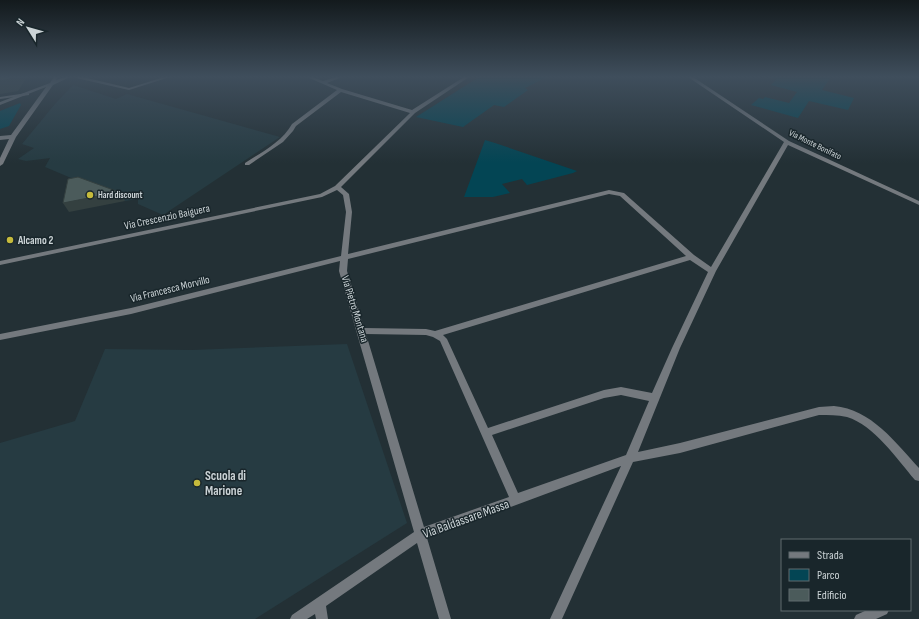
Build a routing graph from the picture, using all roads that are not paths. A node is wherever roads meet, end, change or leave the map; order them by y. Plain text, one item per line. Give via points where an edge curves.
1 (35, 106) edge
2 (319, 106) edge
3 (393, 106) edge
4 (422, 106) edge
5 (734, 106) edge
6 (413, 112) junction
7 (13, 137) junction
8 (0, 138) edge
9 (788, 142) junction
10 (0, 164) edge
11 (247, 164) dead end
12 (337, 187) junction
13 (919, 203) edge
14 (345, 257) junction
15 (691, 257) junction
16 (0, 263) edge
17 (712, 271) junction
18 (362, 331) junction
19 (435, 334) junction
20 (0, 337) edge
21 (655, 398) junction
22 (485, 433) junction
23 (630, 458) junction
24 (919, 476) edge
25 (516, 500) junction
26 (421, 534) junction
27 (319, 603) junction
28 (880, 611) edge
29 (296, 619) edge
30 (322, 619) edge
31 (445, 619) edge
32 (556, 619) edge
33 (860, 619) edge

1 - 7 street
2 - 11 street via 294,125 284,137
3 - 6 street
4 - 6 street
5 - 9 street, Via Monte Bonifato
6 - 12 street
7 - 8 street
7 - 10 street
9 - 13 street, Via Monte Bonifato
9 - 17 street
12 - 14 street, Via Pietro Montana via 346,194 349,212
12 - 16 street, Via Crescenzio Baiguera via 322,195
14 - 15 street, Via Francesca Morvillo via 609,192 622,194
14 - 18 street, Via Pietro Montana via 344,271
14 - 20 street, Via Francesca Morvillo via 131,311
15 - 17 street, Via Francesca Morvillo
15 - 19 street
17 - 21 street
18 - 19 street
18 - 26 street, Via Pietro Montana
19 - 22 street via 443,339
21 - 22 street via 620,391 604,394
21 - 23 street
22 - 25 street
23 - 24 street, Via Baldassare Massa via 834,409 861,418 874,428
23 - 25 street, Via Baldassare Massa
23 - 32 street
25 - 26 street, Via Baldassare Massa
26 - 27 street, Via Baldassare Massa
26 - 31 street, Via Pietro Montana
27 - 29 street, Via Baldassare Massa
27 - 30 street
28 - 33 street

